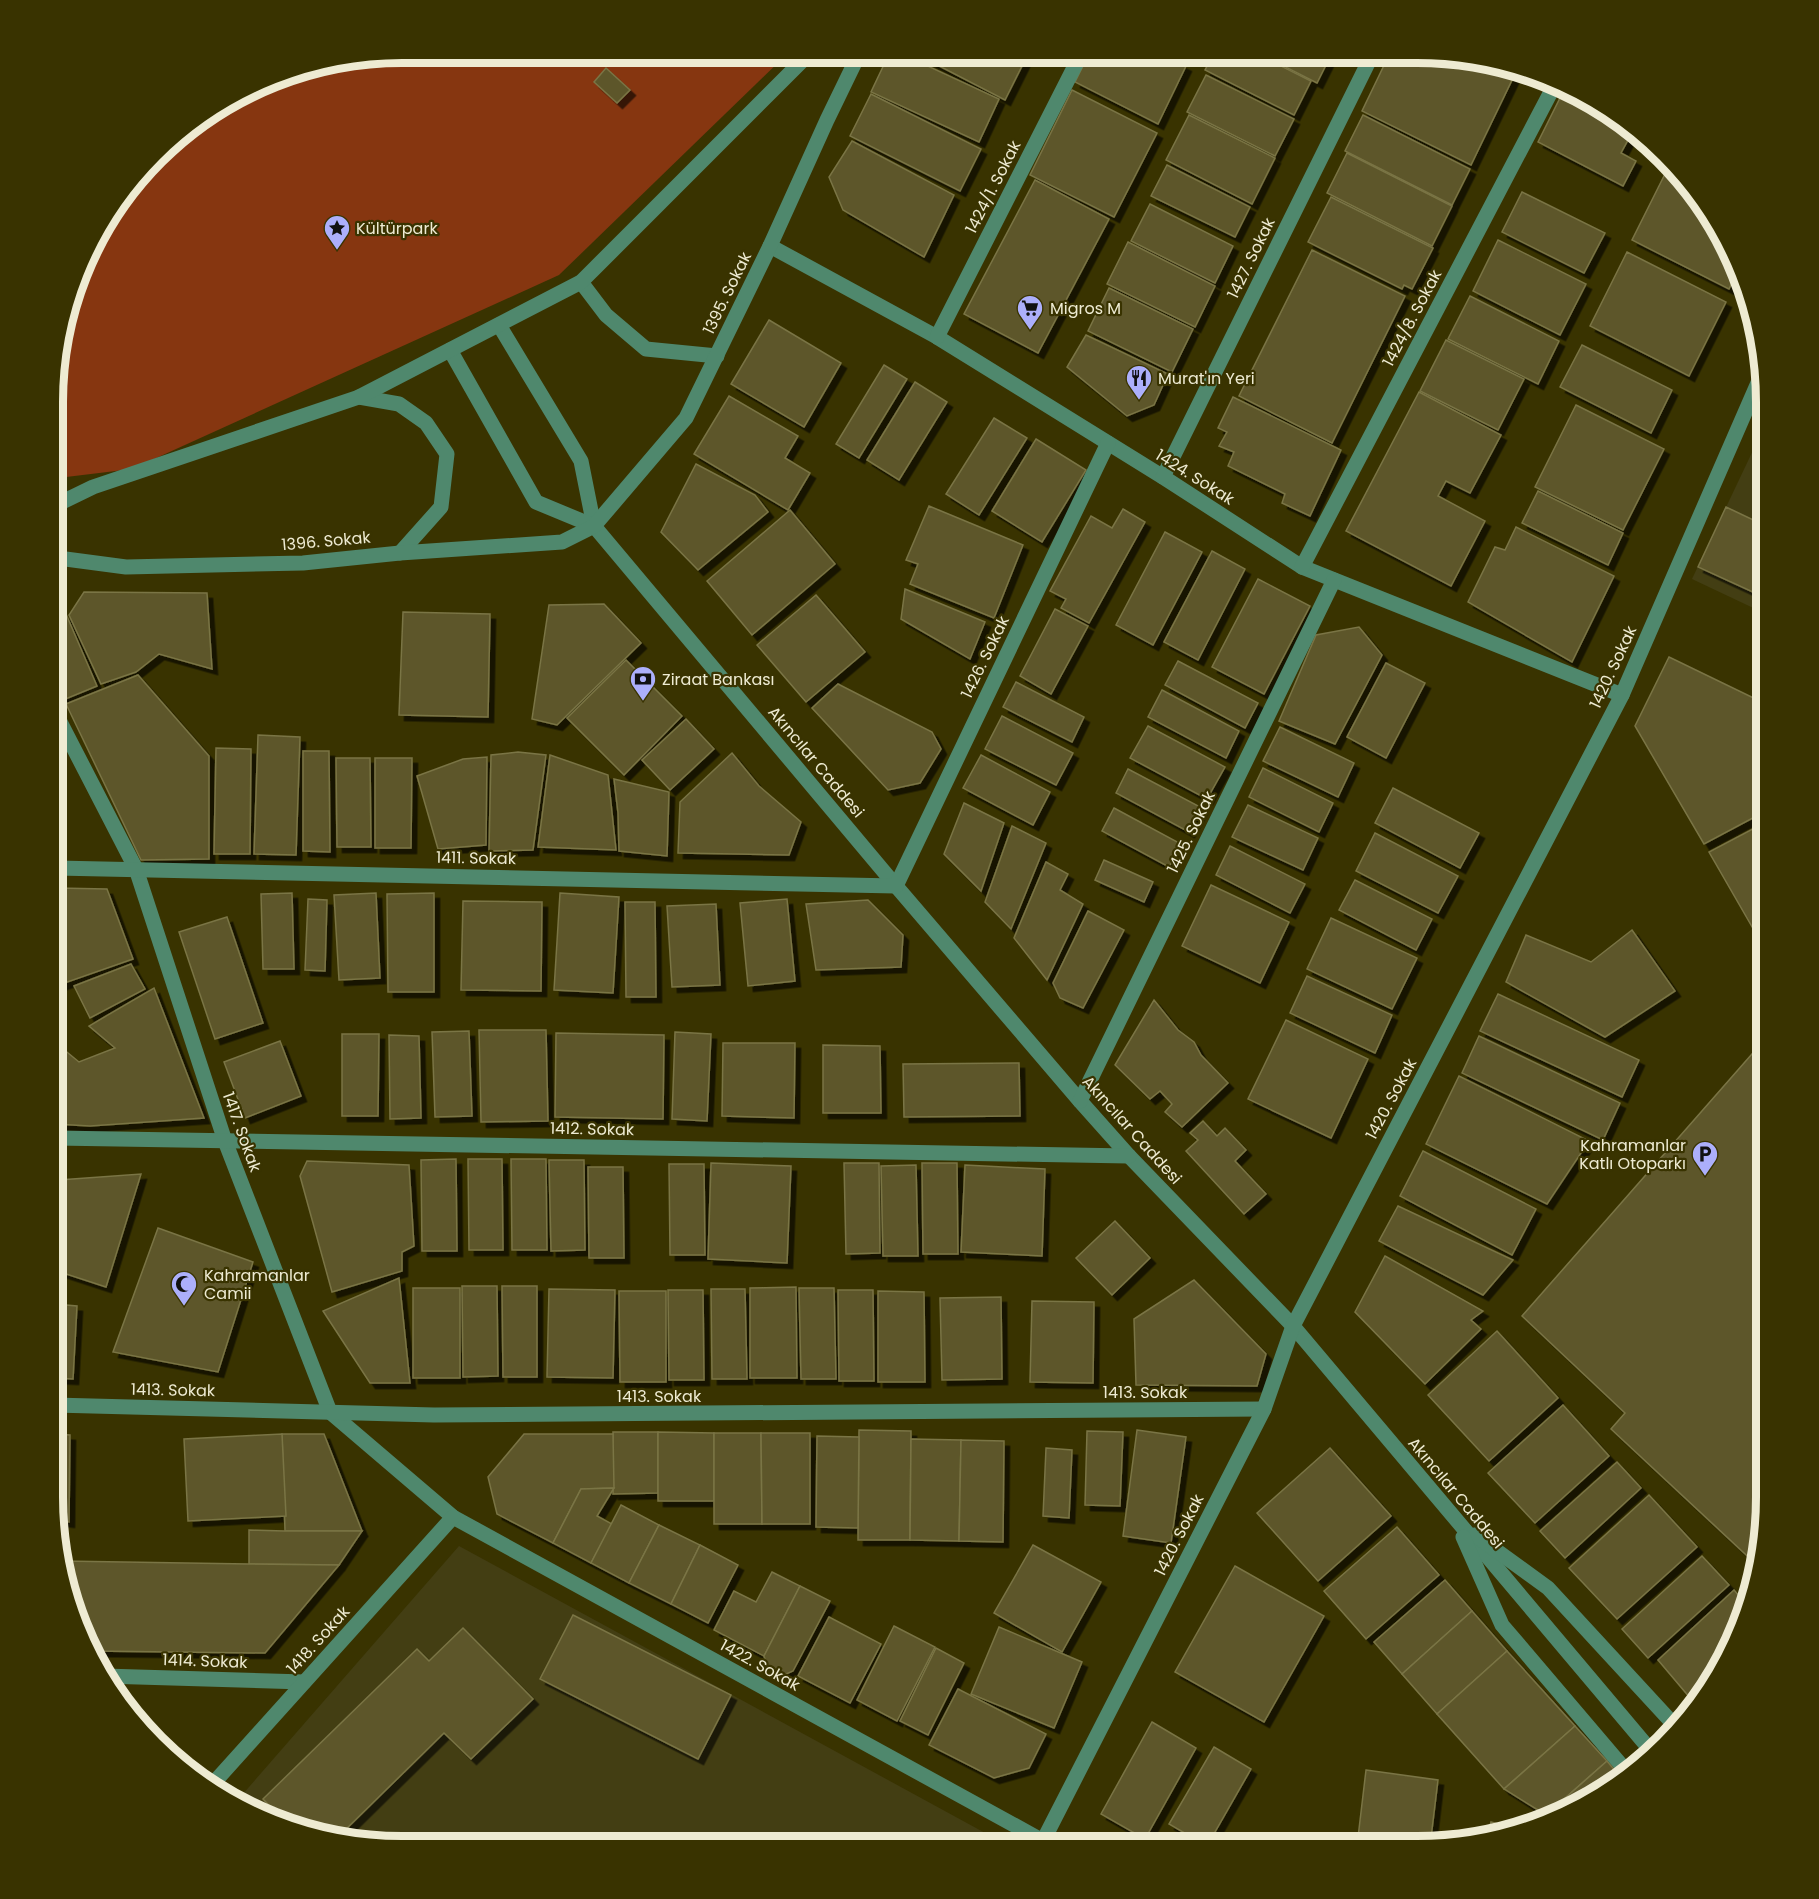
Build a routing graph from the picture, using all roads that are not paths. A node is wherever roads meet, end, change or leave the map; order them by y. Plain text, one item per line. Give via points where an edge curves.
1 (800, 63) edge
2 (854, 63) edge
3 (1076, 63) edge
4 (1367, 63) edge
5 (1551, 91) edge
6 (770, 246) junction
7 (581, 282) junction
8 (499, 324) junction
9 (937, 337) junction
10 (450, 350) junction
11 (717, 356) junction
12 (1755, 389) edge
13 (359, 397) junction
14 (1108, 443) junction
15 (1163, 477) junction
16 (63, 502) edge
17 (594, 526) junction
18 (400, 553) junction
19 (63, 558) edge
20 (1302, 567) junction
21 (1334, 580) junction
22 (1622, 695) junction
23 (63, 728) edge
24 (63, 868) edge
25 (136, 869) junction
26 (896, 885) junction
27 (1080, 1101) junction
28 (63, 1138) edge
29 (225, 1141) junction
30 (1129, 1156) junction
31 (1293, 1326) junction
32 (63, 1404) edge
33 (1264, 1409) junction
34 (330, 1412) junction
35 (453, 1517) junction
36 (1455, 1521) junction
37 (114, 1676) edge
38 (304, 1682) junction
39 (1671, 1722) edge
40 (1647, 1746) edge
41 (1623, 1767) edge
42 (216, 1781) edge
43 (1031, 1836) edge
44 (1050, 1836) edge

1 - 7 street
2 - 6 street, 1395. Sokak
3 - 9 street, 1424/1. Sokak
4 - 15 street, 1427. Sokak
5 - 20 street, 1424/8. Sokak
6 - 9 street, 1424. Sokak
6 - 11 street, 1395. Sokak
7 - 8 street
7 - 11 street via 606,315 646,349
8 - 10 street
8 - 17 street via 581,461
9 - 14 street, 1424. Sokak
10 - 13 street
10 - 17 street via 536,502
11 - 17 street, 1395. Sokak via 686,418
12 - 22 street, 1420. Sokak
13 - 16 street via 93,487
13 - 18 street via 399,404 426,423 447,454 441,507
14 - 15 street, 1424. Sokak
14 - 26 street, 1426. Sokak
15 - 20 street, 1424. Sokak
17 - 18 street, 1396. Sokak via 562,542
17 - 26 street, Akıncılar Caddesi
18 - 19 street, 1396. Sokak via 303,563 138,566
20 - 21 street, 1424. Sokak
21 - 22 street, 1424. Sokak
21 - 27 street, 1425. Sokak
22 - 31 street, 1420. Sokak
23 - 25 street, 1417. Sokak
24 - 25 street, 1411. Sokak
25 - 26 street, 1411. Sokak
25 - 29 street, 1417. Sokak
26 - 27 street, Akıncılar Caddesi
27 - 30 street, Akıncılar Caddesi
28 - 29 street, 1412. Sokak
29 - 30 street, 1412. Sokak
29 - 34 street, 1417. Sokak
30 - 31 street, Akıncılar Caddesi
31 - 33 street, 1420. Sokak
31 - 36 street, Akıncılar Caddesi
32 - 34 street, 1413. Sokak
33 - 34 street, 1413. Sokak via 434,1415
33 - 44 street, 1420. Sokak
34 - 35 street, 1417. Sokak
35 - 38 street, 1418. Sokak
35 - 43 street, 1422. Sokak
36 - 39 street via 1548,1588
36 - 40 street, Akıncılar Caddesi
36 - 41 street via 1502,1625
37 - 38 street, 1414. Sokak
38 - 42 street, 1418. Sokak

